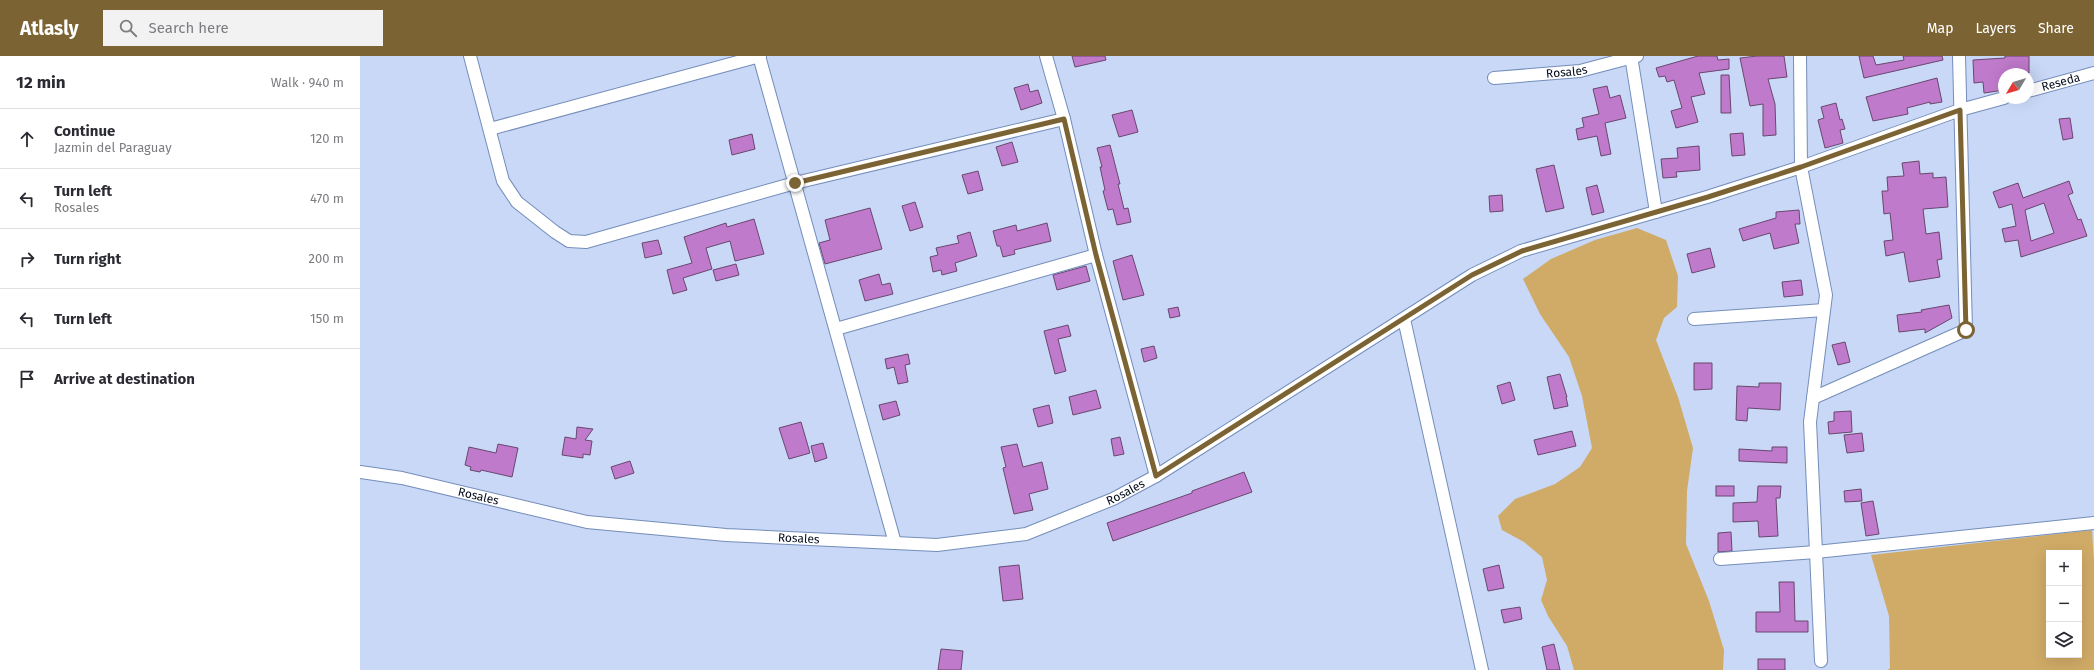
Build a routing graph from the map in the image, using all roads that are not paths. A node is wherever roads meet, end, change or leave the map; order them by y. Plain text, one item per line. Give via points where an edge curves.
1 (470, 56) edge
2 (760, 56) edge
3 (1046, 56) edge
4 (1633, 56) edge
5 (1800, 56) edge
6 (1959, 56) edge
7 (2094, 73) edge
8 (1494, 78) dead end
9 (2034, 89) edge
10 (1998, 100) edge
11 (1960, 110) junction
12 (1064, 119) junction
13 (490, 129) junction
14 (1801, 167) junction
15 (795, 183) junction
16 (1656, 212) junction
17 (1096, 255) junction
18 (1824, 310) junction
19 (1404, 319) junction
20 (1694, 319) dead end
21 (836, 329) junction
22 (1813, 398) junction
23 (360, 472) edge
24 (1156, 476) junction
25 (2094, 523) edge
26 (895, 543) junction
27 (1816, 552) junction
28 (1720, 558) dead end
29 (1821, 661) dead end
30 (1482, 670) edge

1 - 13 street
2 - 13 street
2 - 15 street
3 - 12 street
4 - 8 street, Rosales via 1580,71
4 - 16 street
5 - 14 street
6 - 11 street
7 - 9 street, Reseda
10 - 11 street
11 - 14 street, Rosales
11 - 22 street via 1966,330
12 - 15 street
12 - 17 street
13 - 15 street via 503,181 509,192 517,202 569,241 586,242
14 - 16 street, Rosales
14 - 18 street via 1826,295
15 - 21 street
16 - 19 street, Rosales via 1522,251 1472,275
17 - 21 street
17 - 24 street
18 - 20 street
18 - 22 street
19 - 24 street, Rosales
19 - 30 street
21 - 26 street
22 - 27 street via 1810,422
23 - 26 street, Rosales via 402,478 587,522 726,535
24 - 26 street, Rosales via 1114,499 1026,534 937,545
25 - 27 street
27 - 28 street
27 - 29 street

